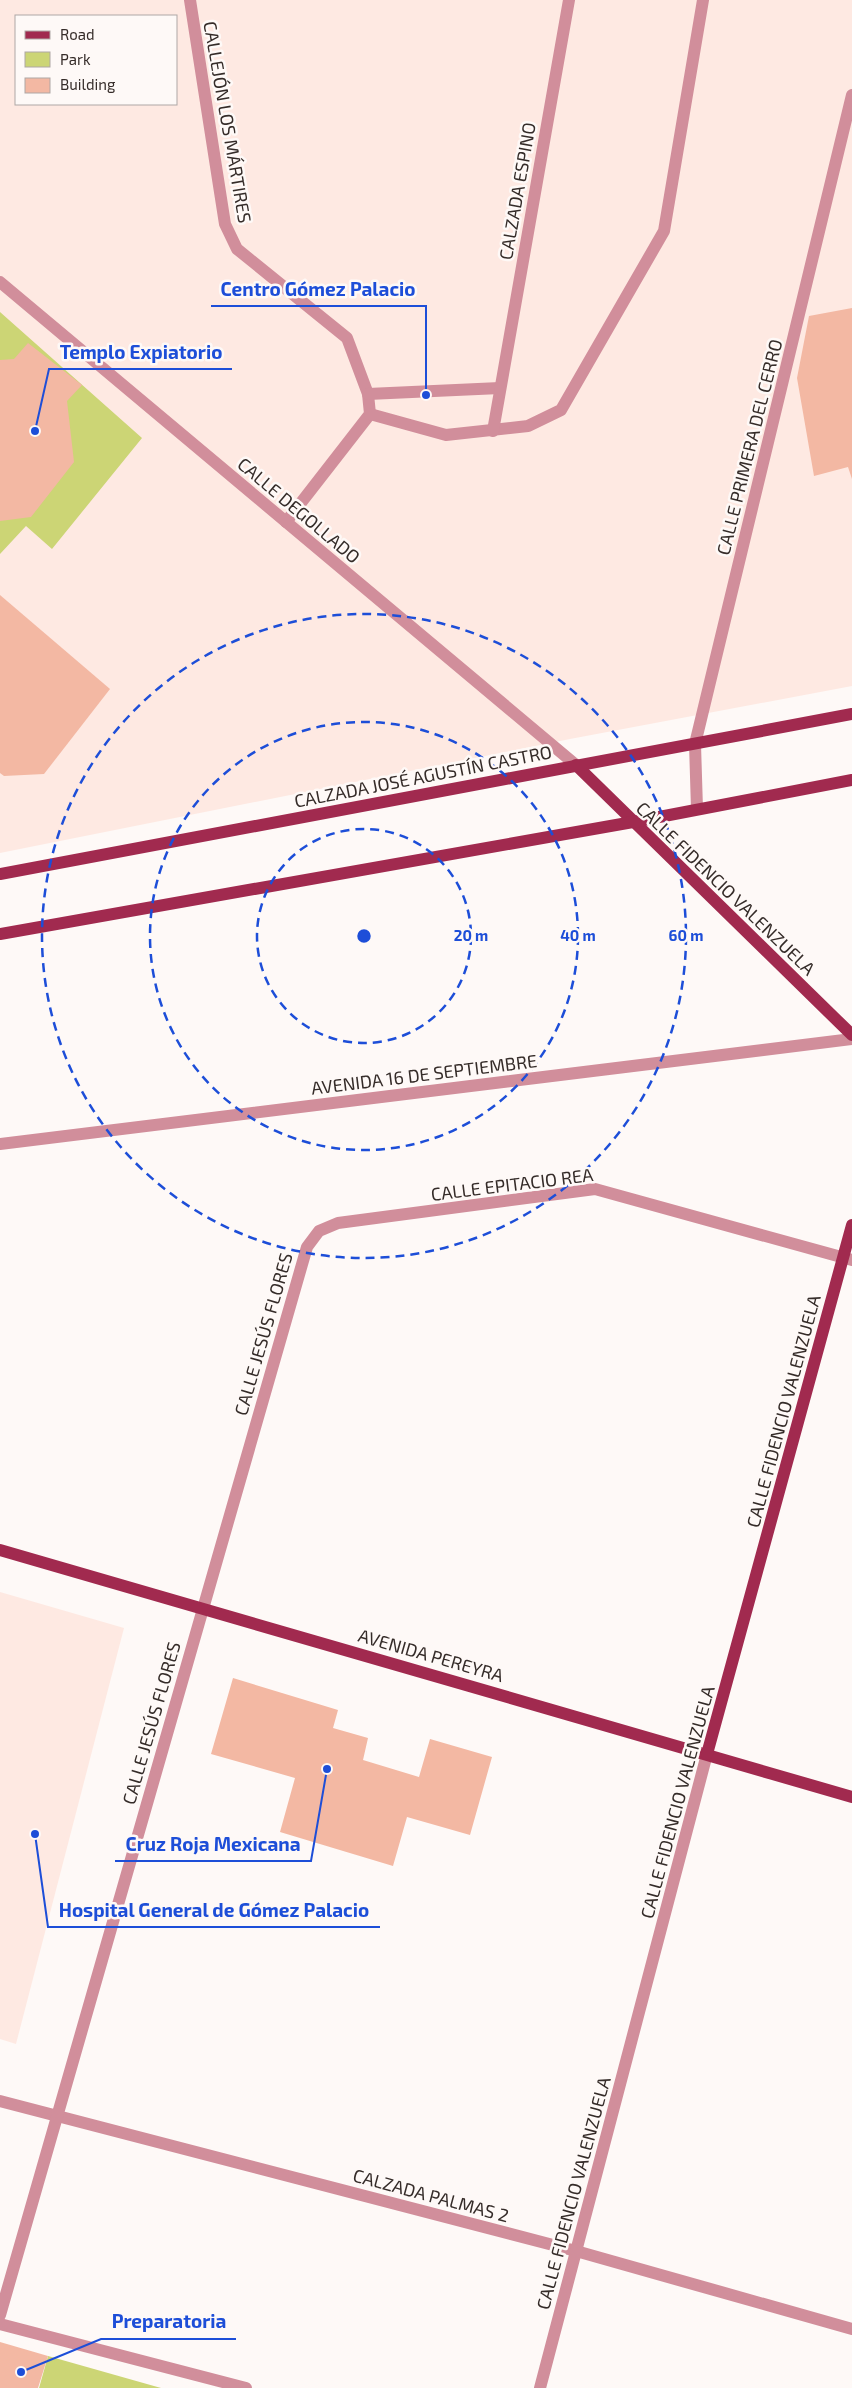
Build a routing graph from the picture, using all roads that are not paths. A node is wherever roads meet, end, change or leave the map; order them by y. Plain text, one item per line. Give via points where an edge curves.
1 (190, 0) edge
2 (568, 0) edge
3 (703, 0) edge
4 (852, 95) edge
5 (0, 282) edge
6 (500, 388) junction
7 (368, 394) junction
8 (370, 414) junction
9 (493, 430) junction
10 (286, 522) junction
11 (852, 714) edge
12 (695, 744) junction
13 (576, 765) junction
14 (852, 780) edge
15 (697, 809) junction
16 (633, 822) junction
17 (0, 874) edge
18 (0, 934) edge
19 (852, 1037) edge
20 (0, 1144) edge
21 (852, 1225) edge
22 (319, 1231) joint
23 (847, 1259) edge
24 (0, 1550) edge
25 (203, 1607) junction
26 (707, 1754) junction
27 (852, 1797) edge
28 (0, 2101) edge
29 (58, 2114) junction
30 (576, 2251) junction
31 (0, 2315) edge
32 (0, 2324) edge
33 (852, 2329) edge
34 (246, 2388) edge
35 (540, 2388) edge

1 - 7 street, CALLEJÓN LOS MÁRTIRES via 225,224 237,249 347,338
2 - 6 street, CALZADA ESPINO
3 - 9 street via 664,231 561,410 528,426
4 - 12 street, CALLE PRIMERA DEL CERRO
5 - 10 street, CALLE DEGOLLADO
6 - 7 street
6 - 9 street, CALZADA ESPINO
7 - 8 street, CALLEJÓN LOS MÁRTIRES
8 - 9 street via 446,435
8 - 10 street
10 - 13 street, CALLE DEGOLLADO
11 - 12 main road, CALZADA JOSÉ AGUSTÍN CASTRO
12 - 13 main road, CALZADA JOSÉ AGUSTÍN CASTRO
12 - 15 street, CALLE PRIMERA DEL CERRO
13 - 16 main road, CALLE FIDENCIO VALENZUELA
13 - 17 main road, CALZADA JOSÉ AGUSTÍN CASTRO
14 - 15 main road
15 - 16 main road
16 - 18 main road
16 - 19 main road, CALLE FIDENCIO VALENZUELA
19 - 20 street, AVENIDA 16 DE SEPTIEMBRE
21 - 23 main road, CALLE FIDENCIO VALENZUELA
22 - 23 street, CALLE EPITACIO REA via 338,1223 595,1189
22 - 25 street, CALLE JESÚS FLORES via 306,1247
23 - 26 main road, CALLE FIDENCIO VALENZUELA
24 - 25 main road, AVENIDA PEREYRA
25 - 26 main road, AVENIDA PEREYRA
25 - 29 street, CALLE JESÚS FLORES
26 - 27 main road, AVENIDA PEREYRA
26 - 30 street, CALLE FIDENCIO VALENZUELA
28 - 29 street, CALZADA PALMAS 2
29 - 30 street, CALZADA PALMAS 2
29 - 31 street, CALLE JESÚS FLORES
30 - 33 street, CALZADA PALMAS 2
30 - 35 street, CALLE FIDENCIO VALENZUELA
32 - 34 street

